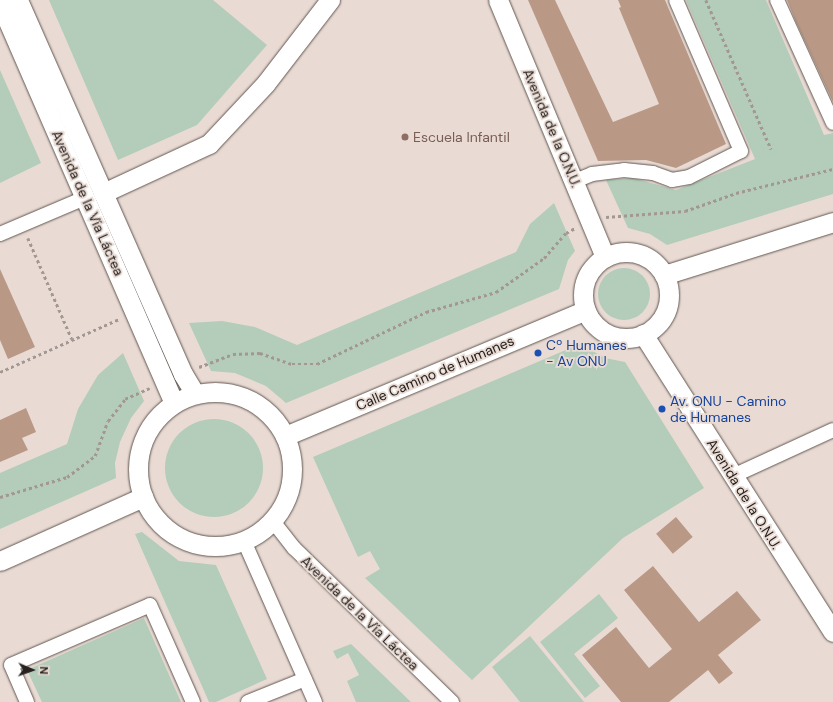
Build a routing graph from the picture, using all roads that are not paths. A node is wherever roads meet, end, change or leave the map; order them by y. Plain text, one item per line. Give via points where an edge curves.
1 (18, 0) edge
2 (330, 0) edge
3 (498, 0) edge
4 (676, 0) edge
5 (777, 0) edge
6 (0, 2) edge
7 (833, 123) edge
8 (575, 181) junction
9 (94, 196) junction
10 (833, 222) edge
11 (0, 234) edge
12 (605, 257) junction
13 (664, 275) junction
14 (586, 310) junction
15 (644, 334) junction
16 (175, 378) junction
17 (195, 394) junction
18 (174, 403) junction
19 (833, 430) edge
20 (285, 436) junction
21 (733, 476) junction
22 (143, 497) junction
23 (272, 520) junction
24 (244, 541) junction
25 (0, 561) edge
26 (833, 632) edge
27 (305, 679) junction
28 (27, 702) edge
29 (193, 702) edge
30 (248, 702) edge
31 (315, 702) edge
32 (452, 702) edge

1 - 9 street, Avenida de la Vía Láctea
2 - 9 street via 266,84 209,144
3 - 8 street, Avenida de la O.N.U.
4 - 8 street via 741,151 688,177 672,180 653,173 624,170 592,174
5 - 7 street
6 - 9 street, Avenida de la Vía Láctea
8 - 12 street, Avenida de la O.N.U.
9 - 11 street
9 - 16 street, Avenida de la Vía Láctea
9 - 16 street, Avenida de la Vía Láctea via 136,312
10 - 13 street
12 - 13 street via 618,252 645,256
12 - 14 street via 593,267 585,280 583,295
13 - 15 street via 668,292 666,309 653,328
14 - 15 street via 592,322 616,337
14 - 20 street, Calle Camino de Humanes
15 - 21 street, Avenida de la O.N.U.
16 - 17 street, Avenida de la Vía Láctea
16 - 18 street, Avenida de la Vía Láctea
17 - 18 street
17 - 20 street via 221,392 247,399 269,414
18 - 22 street via 149,428 142,444 138,468
19 - 21 street
20 - 23 street via 291,458 291,480 284,502
21 - 26 street, Avenida de la O.N.U.
22 - 24 street via 155,518 173,534 190,541 220,546
22 - 25 street
23 - 24 street
23 - 32 street, Avenida de la Vía Láctea via 294,548
24 - 27 street
27 - 30 street
27 - 31 street
28 - 29 street via 11,665 150,605

